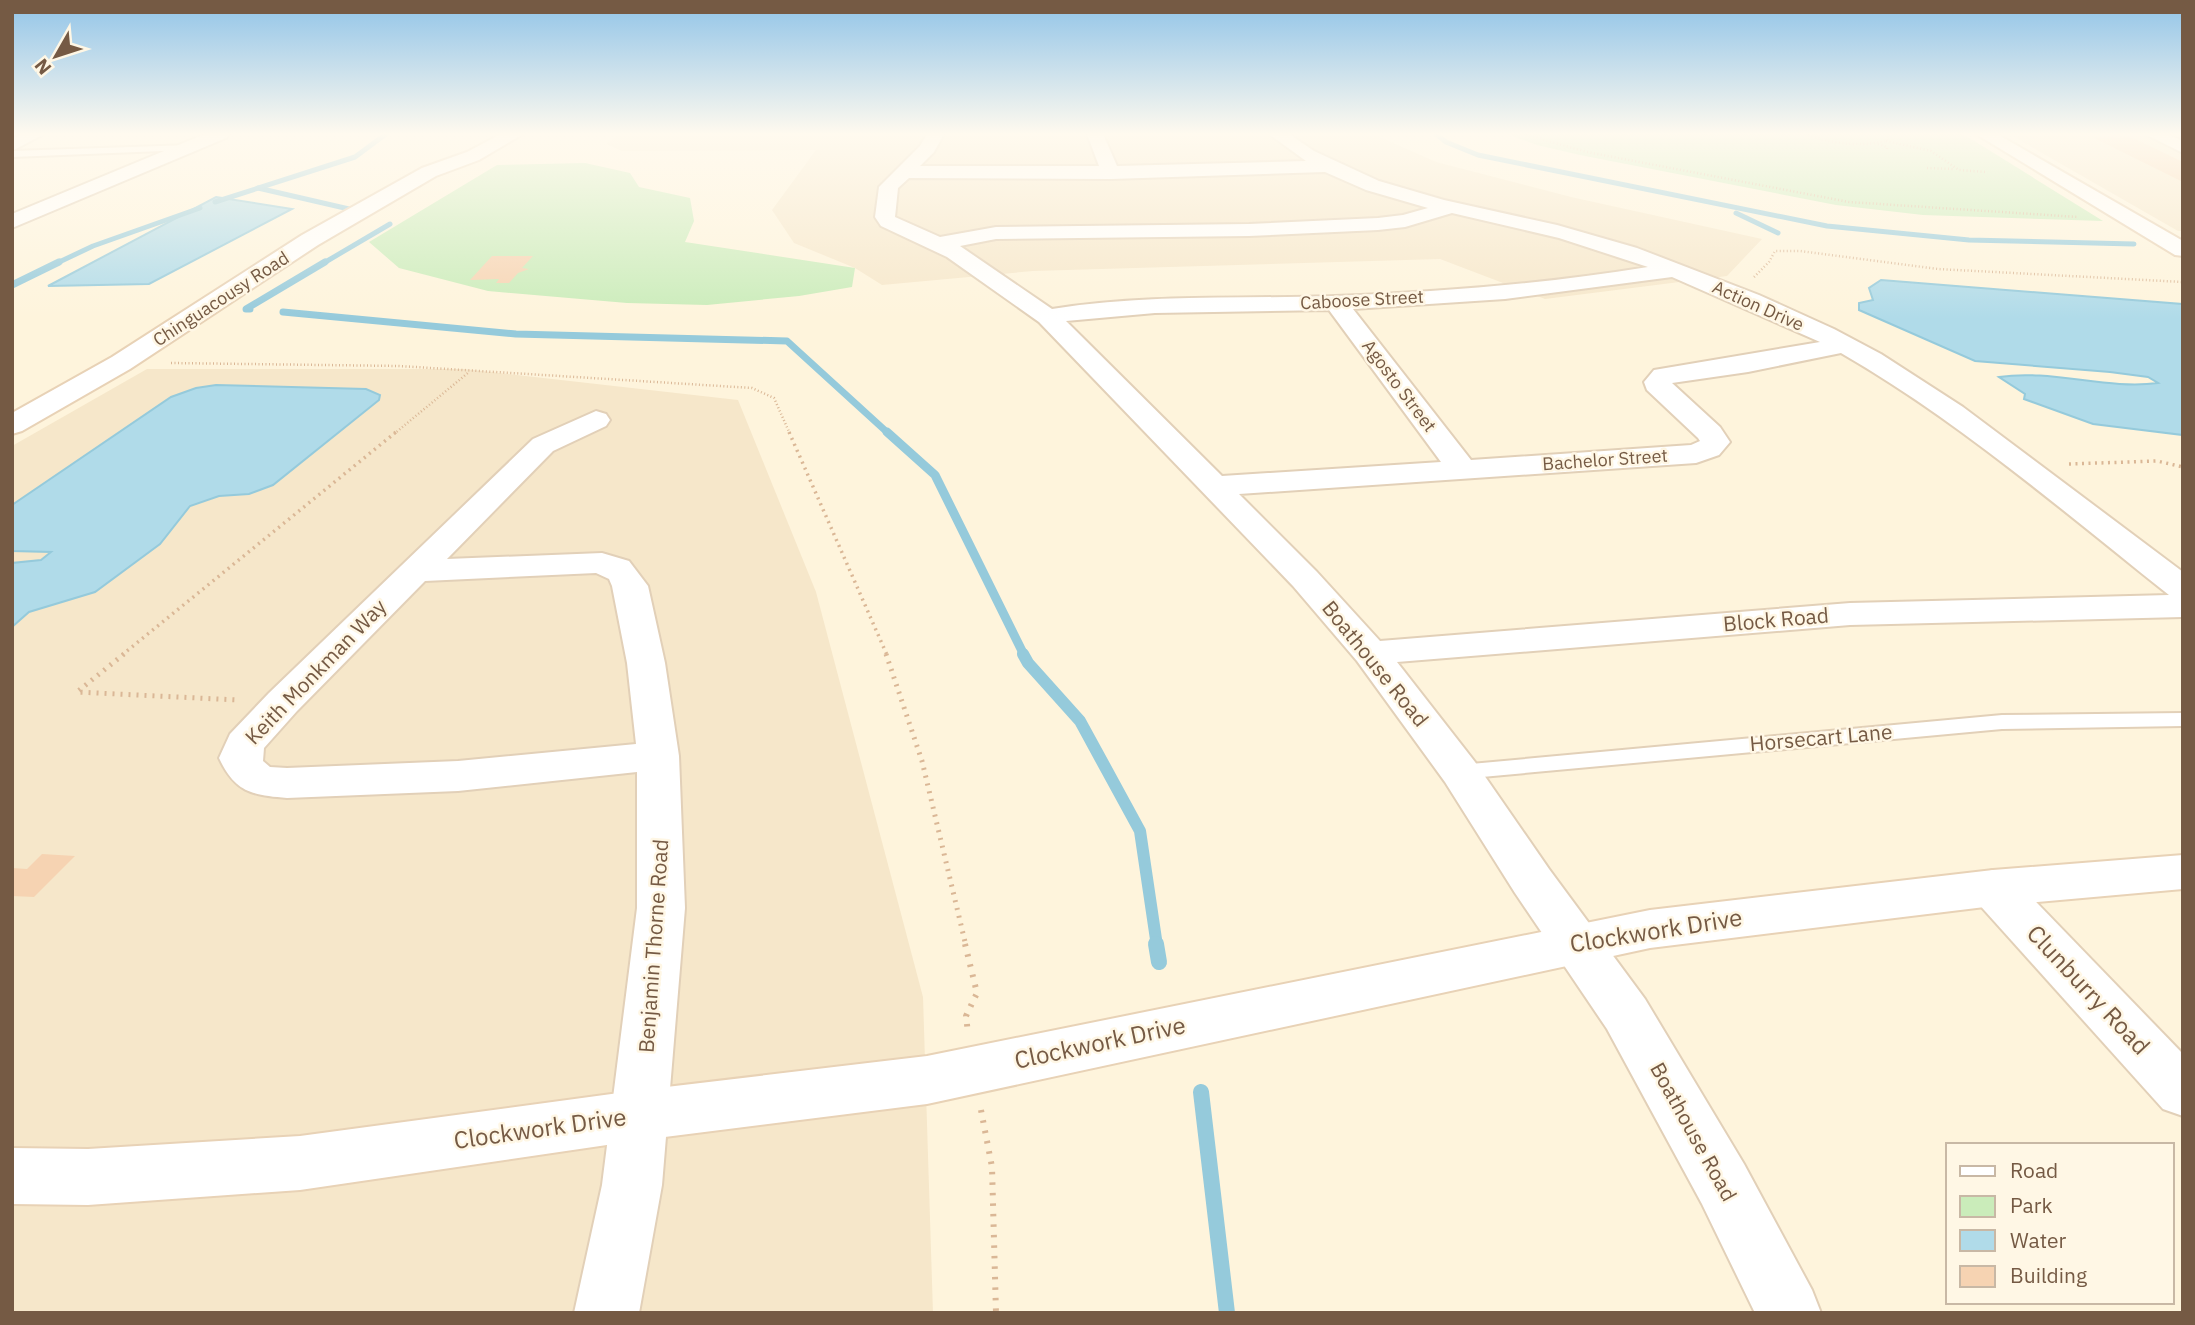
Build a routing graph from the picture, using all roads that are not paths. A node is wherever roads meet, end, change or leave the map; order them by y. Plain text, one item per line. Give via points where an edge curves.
1 (73, 196) edge
2 (387, 196) edge
3 (888, 196) edge
4 (1413, 196) edge
5 (2091, 196) edge
6 (1454, 207) junction
7 (12, 222) edge
8 (939, 244) junction
9 (2183, 250) edge
10 (1674, 270) junction
11 (1336, 303) junction
12 (1048, 317) junction
13 (1844, 345) junction
14 (596, 420) dead end
15 (12, 425) edge
16 (1463, 470) junction
17 (1216, 486) junction
18 (414, 571) junction
19 (2183, 589) edge
20 (2183, 607) edge
21 (1370, 653) junction
22 (2183, 719) edge
23 (659, 757) junction
24 (1460, 772) junction
25 (2183, 872) edge
26 (1993, 888) junction
27 (1577, 943) junction
28 (2183, 1092) edge
29 (641, 1115) junction
30 (12, 1176) edge
31 (606, 1313) edge
32 (1789, 1313) edge

1 - 7 street
2 - 15 street, Chinguacousy Road via 310,240 121,363
3 - 8 street, Boathouse Road via 885,217 898,228
4 - 6 street, Action Drive
5 - 9 street
6 - 8 street via 1386,224 996,233
6 - 10 street, Action Drive via 1582,238
8 - 12 street, Boathouse Road via 995,277
10 - 11 street, Caboose Street via 1531,289
10 - 13 street, Action Drive
11 - 12 street, Caboose Street via 1106,307
11 - 16 street, Agosto Street
12 - 17 street, Boathouse Road
13 - 16 street, Bachelor Street via 1663,376 1658,382 1661,390 1710,433 1714,442 1696,454
13 - 19 street, Action Drive via 1972,425
14 - 18 street, Keith Monkman Way via 543,445
16 - 17 street, Bachelor Street
17 - 21 street, Boathouse Road
18 - 23 street, Benjamin Thorne Road via 596,563 614,565 626,574 646,663
18 - 23 street, Keith Monkman Way via 251,736 240,758 247,773 262,781 346,782
20 - 21 street, Block Road via 1876,613
21 - 24 street, Boathouse Road
22 - 24 lane, Horsecart Lane via 2002,722
23 - 29 street, Benjamin Thorne Road via 661,908
24 - 27 street, Boathouse Road
25 - 26 street, Clockwork Drive
26 - 27 street, Clockwork Drive via 1689,924
26 - 28 street, Clunburry Road
27 - 29 street, Clockwork Drive via 927,1080
27 - 32 street, Boathouse Road via 1626,1014 1723,1184
29 - 30 street, Clockwork Drive via 300,1163 88,1177
29 - 31 street, Benjamin Thorne Road

